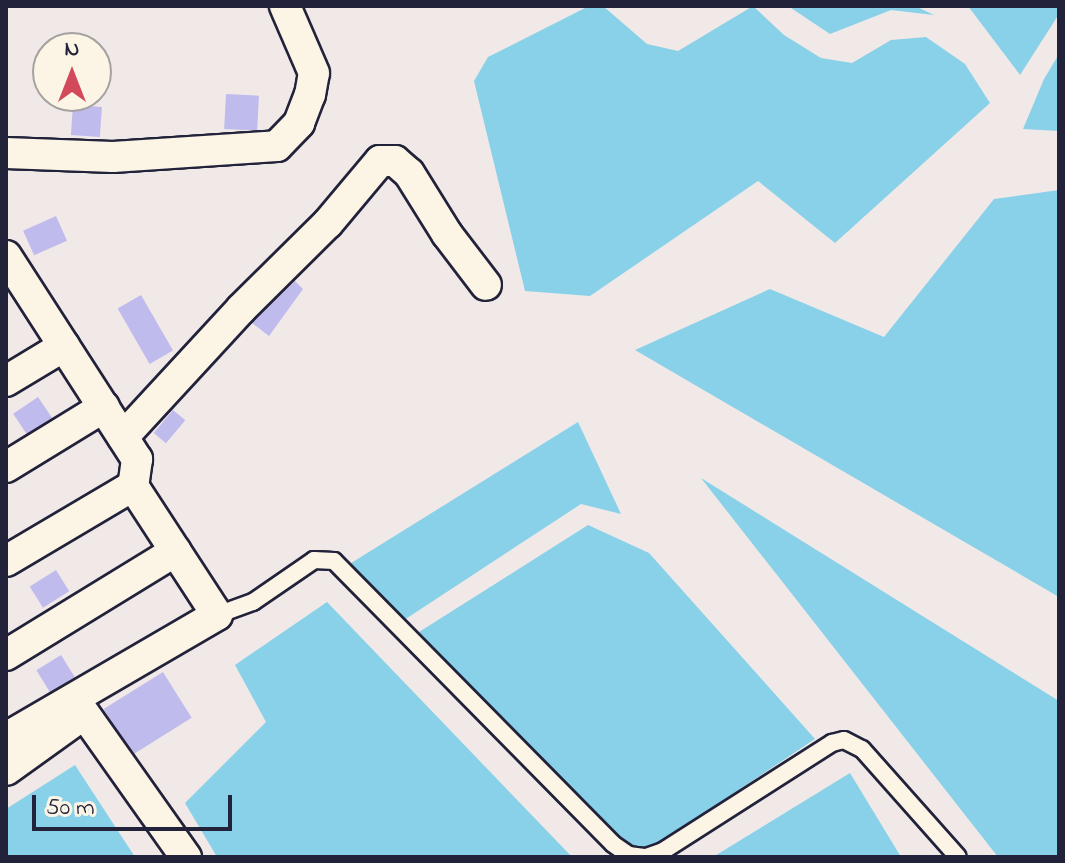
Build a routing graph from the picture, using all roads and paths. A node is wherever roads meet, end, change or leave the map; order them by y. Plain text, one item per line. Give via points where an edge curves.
1 (285, 6) edge
2 (6, 153) edge
3 (6, 256) edge
4 (486, 285) dead end
5 (15, 289) edge
6 (64, 346) junction
7 (6, 381) edge
8 (104, 407) junction
9 (123, 437) junction
10 (6, 467) edge
11 (133, 486) junction
12 (176, 551) junction
13 (6, 561) edge
14 (217, 615) junction
15 (6, 655) edge
16 (79, 706) junction
17 (6, 738) edge
18 (6, 770) edge
19 (186, 857) edge
20 (958, 857) edge

1 - 2 street via 314,73 299,123 277,146 113,157
3 - 5 street
4 - 9 street via 409,173 395,161 380,161 328,223
5 - 6 street
6 - 7 street
6 - 8 street
8 - 9 street
8 - 10 street
9 - 11 street via 137,459
11 - 12 street
11 - 13 street
12 - 14 street
12 - 15 street
14 - 16 street
14 - 20 lane via 253,602 314,560 334,561 629,855 663,851 844,740 862,749
16 - 17 street
16 - 18 street
16 - 19 street

